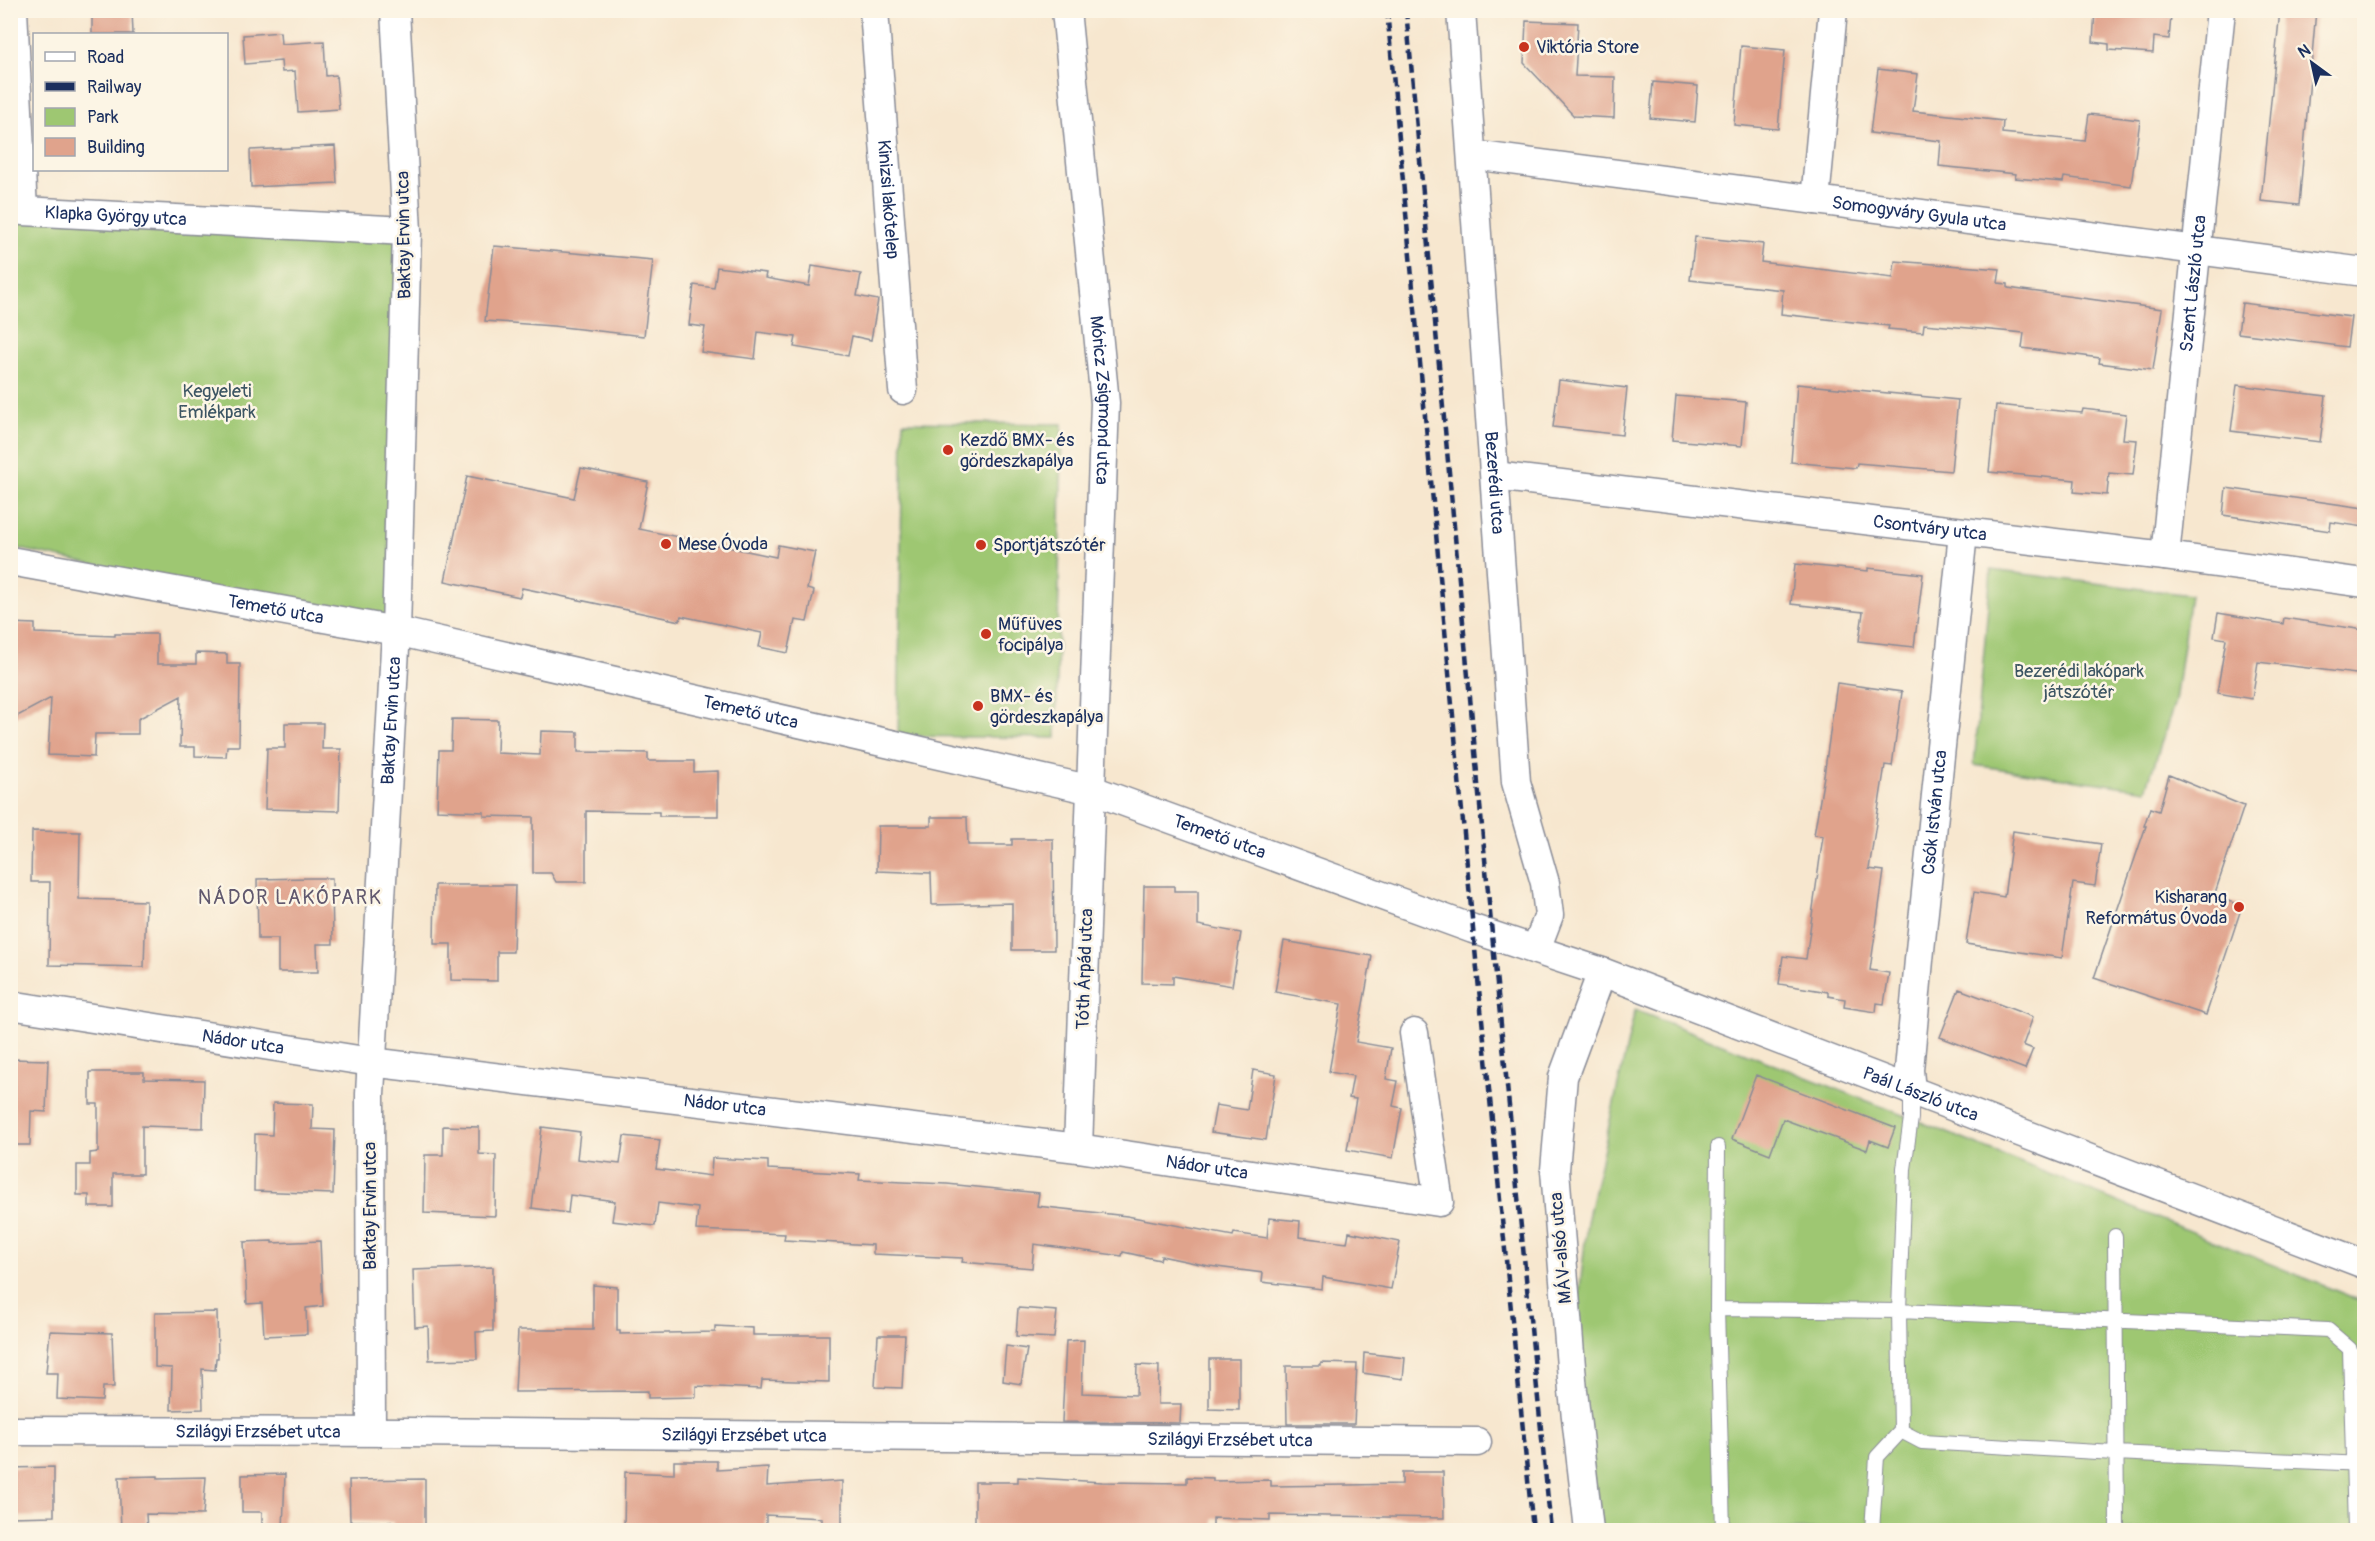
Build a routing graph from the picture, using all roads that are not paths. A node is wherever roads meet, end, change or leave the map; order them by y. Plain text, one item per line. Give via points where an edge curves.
1 (13, 10) edge
2 (395, 10) edge
3 (874, 10) edge
4 (1066, 10) edge
5 (1461, 10) edge
6 (1833, 10) edge
7 (2221, 10) edge
8 (1473, 155) junction
9 (1815, 200) junction
10 (407, 231) junction
11 (2198, 250) junction
12 (2364, 272) edge
13 (903, 390) dead end
14 (1495, 476) junction
15 (1963, 533) junction
16 (2165, 556) junction
17 (10, 561) edge
18 (2364, 583) edge
19 (396, 631) junction
20 (1092, 790) junction
21 (1473, 929) joint
22 (1536, 949) junction
23 (1602, 972) junction
24 (10, 1005) edge
25 (1414, 1033) dead end
26 (371, 1062) junction
27 (1911, 1090) junction
28 (1718, 1147) dead end
29 (1078, 1148) junction
30 (2115, 1236) dead end
31 (2364, 1264) edge
32 (1717, 1309) junction
33 (1899, 1311) junction
34 (2114, 1319) junction
35 (10, 1431) edge
36 (371, 1431) junction
37 (1901, 1431) junction
38 (1477, 1442) dead end
39 (2115, 1454) junction
40 (2358, 1464) edge
41 (1589, 1530) edge
42 (1723, 1530) edge
43 (1872, 1530) edge
44 (2117, 1530) edge
45 (2355, 1530) edge

1 - 10 street, Klapka György utca via 23,211
2 - 10 street, Baktay Ervin utca
3 - 13 street, Kinizsi lakótelep
4 - 20 street, Móricz Zsigmond utca via 1105,403
5 - 8 street, Bezerédi utca
6 - 9 street
7 - 11 street, Szent László utca
8 - 9 street, Somogyváry Gyula utca
8 - 14 street, Bezerédi utca
9 - 11 street, Somogyváry Gyula utca
10 - 19 street, Baktay Ervin utca
11 - 12 street, Somogyváry Gyula utca
11 - 16 street, Szent László utca
14 - 15 street, Csontváry utca
14 - 22 street, Bezerédi utca via 1516,782 1545,883 1549,915
15 - 16 street, Csontváry utca
15 - 27 street, Csók István utca via 1918,971 1909,1070
16 - 18 street, Csontváry utca
17 - 19 street, Temető utca
19 - 20 street, Temető utca
19 - 26 street, Baktay Ervin utca
20 - 21 street, Temető utca
20 - 29 street, Tóth Árpád utca
21 - 22 street, Paál László utca
22 - 23 street, Paál László utca
23 - 27 street, Paál László utca
23 - 41 street, MÁV-alsó utca via 1563,1077 1555,1170
24 - 26 street, Nádor utca
25 - 29 street, Nádor utca via 1439,1202
26 - 29 street, Nádor utca
26 - 36 street, Baktay Ervin utca
27 - 31 street, Paál László utca
27 - 33 lane
28 - 32 lane
30 - 34 lane
32 - 33 lane
32 - 42 lane
33 - 34 lane
33 - 37 lane
34 - 39 lane
34 - 40 lane via 2328,1330 2350,1349
35 - 36 street, Szilágyi Erzsébet utca
36 - 38 street, Szilágyi Erzsébet utca
37 - 39 lane via 1922,1442
37 - 43 lane via 1877,1457
39 - 40 lane
39 - 44 lane
40 - 45 lane

